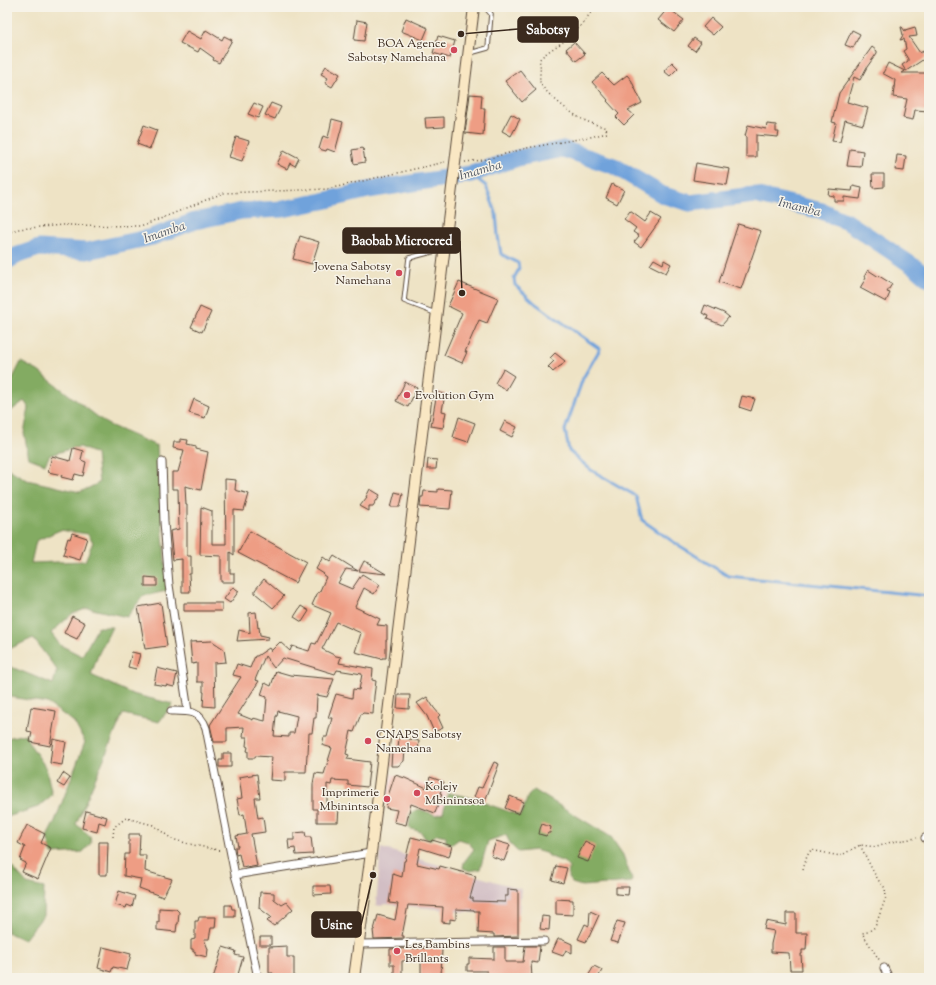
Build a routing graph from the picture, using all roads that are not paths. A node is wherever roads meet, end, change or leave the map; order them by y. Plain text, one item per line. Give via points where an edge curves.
1 (474, 7) edge
2 (485, 7) edge
3 (469, 53) junction
4 (445, 248) junction
5 (436, 313) junction
6 (162, 462) dead end
7 (171, 711) dead end
8 (188, 711) junction
9 (371, 853) junction
10 (235, 875) junction
11 (544, 941) dead end
12 (359, 944) junction
13 (884, 968) road end
14 (258, 978) edge
15 (354, 978) edge
16 (889, 978) edge

1 - 3 main road
2 - 3 lane via 491,14 488,48
3 - 4 main road
4 - 5 main road
4 - 5 lane via 408,258 404,301
5 - 9 main road
6 - 8 street via 170,585
7 - 8 street
8 - 10 street via 199,715 206,728
9 - 10 street
9 - 12 main road
10 - 14 street
11 - 12 street
12 - 15 main road
13 - 16 street

